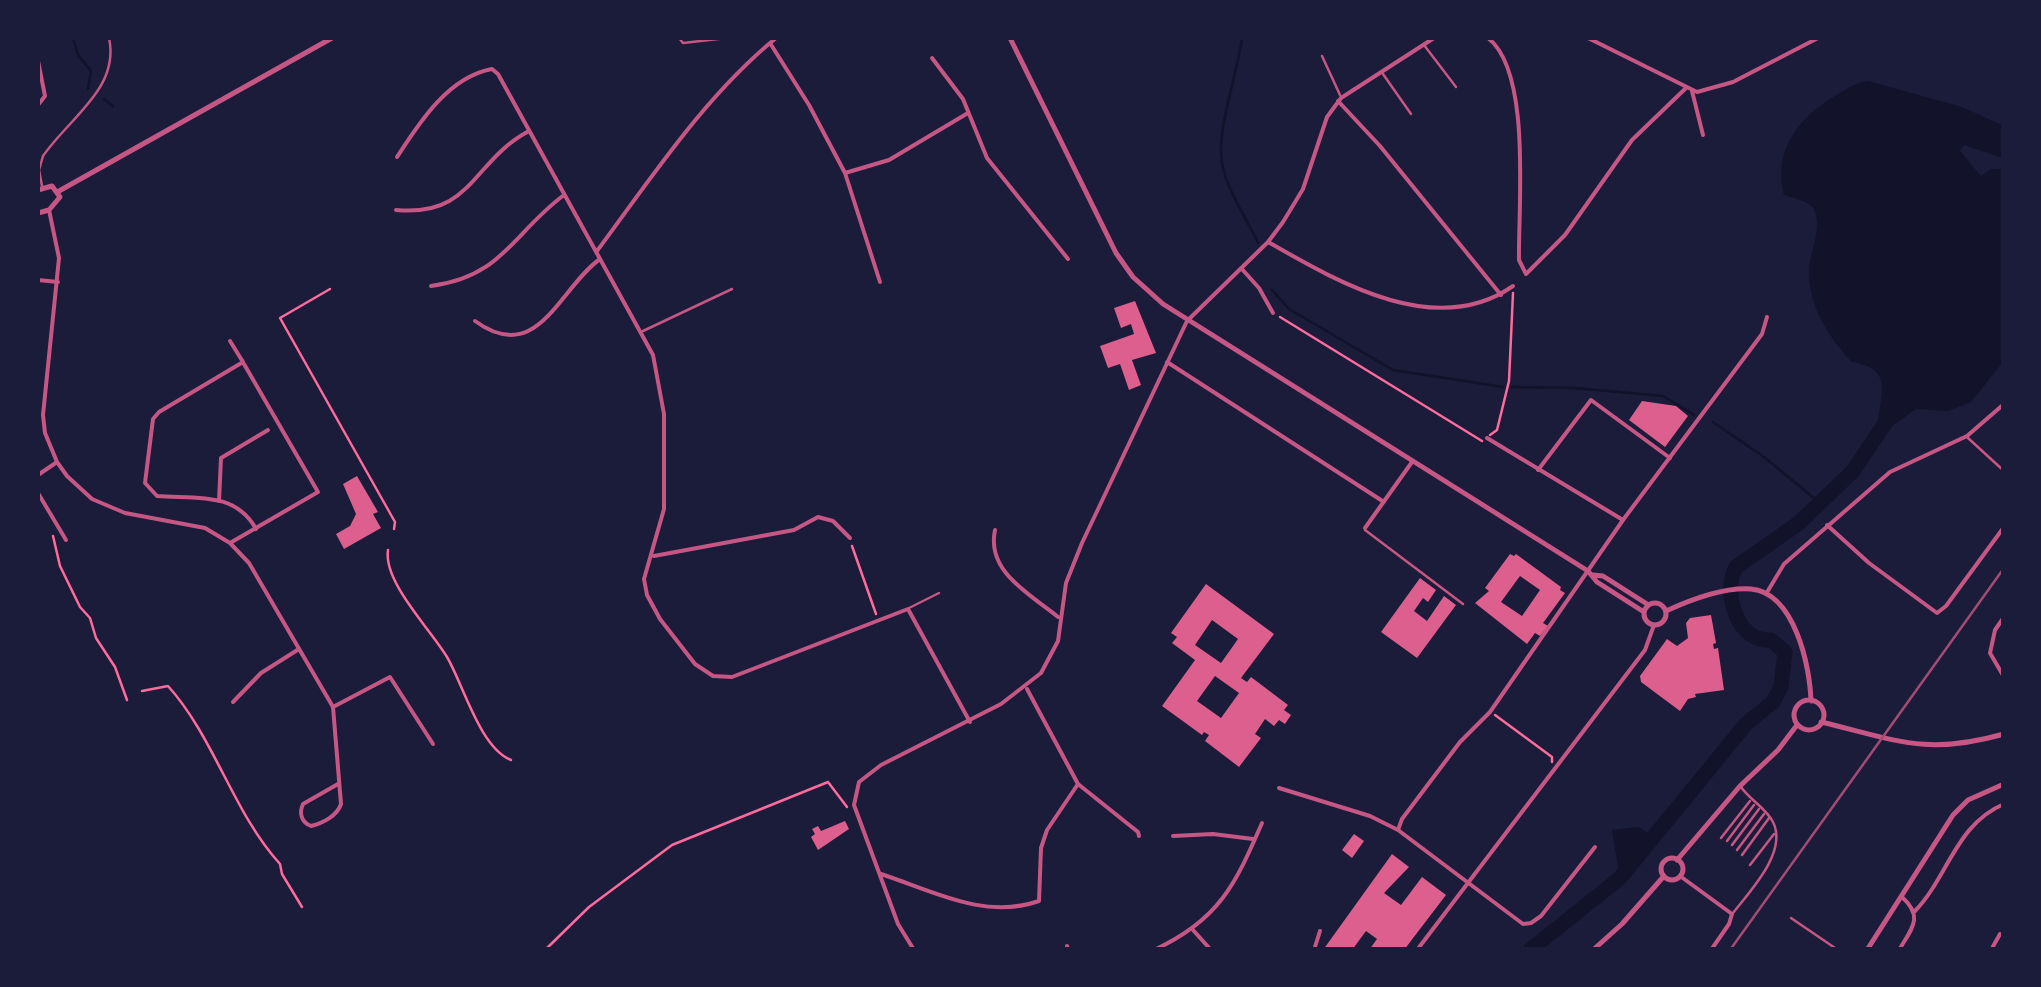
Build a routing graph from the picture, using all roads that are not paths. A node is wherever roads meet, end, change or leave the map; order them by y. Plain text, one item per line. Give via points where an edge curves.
1 (109, 38) edge
2 (332, 38) edge
3 (678, 38) edge
4 (727, 38) edge
5 (776, 38) edge
6 (1010, 38) edge
7 (1434, 38) edge
8 (1488, 38) edge
9 (1588, 38) edge
10 (1815, 38) edge
11 (770, 43) junction
12 (1424, 44) junction
13 (1322, 56) dead end
14 (932, 58) dead end
15 (38, 61) edge
16 (1381, 72) junction
17 (1456, 87) dead end
18 (1689, 90) junction
19 (1340, 99) junction
20 (38, 106) edge
21 (968, 113) junction
22 (1411, 114) dead end
23 (529, 130) junction
24 (1703, 135) dead end
25 (397, 157) dead end
26 (845, 173) junction
27 (40, 189) edge
28 (59, 192) junction
29 (564, 195) junction
30 (50, 210) junction
31 (396, 210) dead end
32 (38, 212) edge
33 (1268, 242) junction
34 (597, 251) junction
35 (600, 259) junction
36 (1068, 260) dead end
37 (1241, 268) junction
38 (38, 280) edge
39 (58, 282) junction
40 (880, 282) dead end
41 (432, 286) dead end
42 (1513, 286) road end
43 (732, 289) dead end
44 (1501, 294) junction
45 (1276, 315) road end
46 (1767, 317) dead end
47 (1187, 321) junction
48 (475, 322) dead end
49 (642, 332) junction
50 (230, 341) dead end
51 (243, 362) junction
52 (1167, 362) junction
53 (2004, 404) edge
54 (268, 430) dead end
55 (1966, 436) junction
56 (1487, 438) road end
57 (1670, 458) junction
58 (58, 462) junction
59 (1412, 462) junction
60 (1538, 470) junction
61 (2004, 471) edge
62 (38, 475) edge
63 (38, 494) edge
64 (219, 501) junction
65 (1384, 502) junction
66 (1623, 520) junction
67 (1827, 525) junction
68 (2004, 527) edge
69 (1365, 528) joint
70 (256, 529) junction
71 (995, 530) dead end
72 (850, 538) road end
73 (66, 540) dead end
74 (230, 543) junction
75 (652, 556) junction
76 (1591, 573) junction
77 (940, 593) dead end
78 (1766, 594) junction
79 (1463, 604) dead end
80 (1648, 604) junction
81 (908, 609) junction
82 (1666, 610) junction
83 (1644, 612) junction
84 (2004, 617) edge
85 (1060, 619) junction
86 (1654, 625) junction
87 (300, 649) junction
88 (2004, 677) edge
89 (1026, 688) junction
90 (1811, 701) junction
91 (233, 702) dead end
92 (333, 707) junction
93 (970, 722) junction
94 (1822, 722) junction
95 (1798, 725) junction
96 (2004, 734) edge
97 (433, 744) dead end
98 (338, 784) junction
99 (1078, 784) junction
100 (2004, 784) edge
101 (1740, 786) junction
102 (1280, 788) dead end
103 (1752, 802) junction
104 (2004, 804) edge
105 (1760, 808) junction
106 (1765, 812) junction
107 (1770, 817) junction
108 (1262, 822) dead end
109 (1398, 830) junction
110 (1775, 832) junction
111 (1139, 836) dead end
112 (1173, 836) dead end
113 (1721, 838) dead end
114 (1255, 839) junction
115 (1727, 841) dead end
116 (1732, 845) dead end
117 (1595, 847) dead end
118 (1737, 850) dead end
119 (1742, 856) dead end
120 (1678, 860) junction
121 (1750, 865) dead end
122 (881, 874) junction
123 (1664, 876) junction
124 (1680, 876) junction
125 (1468, 883) junction
126 (1902, 897) junction
127 (1915, 911) junction
128 (1732, 914) junction
129 (1792, 918) dead end
130 (1193, 930) junction
131 (1320, 931) dead end
132 (2000, 934) dead end
133 (914, 950) edge
134 (1154, 950) edge
135 (1211, 950) edge
136 (1314, 950) edge
137 (1417, 950) edge
138 (1594, 950) edge
139 (1711, 950) edge
140 (1838, 950) edge
141 (1867, 950) edge
142 (1900, 950) edge
143 (1991, 950) edge

1 - 27 lane via 109,74 43,156
2 - 28 street
3 - 4 lane
5 - 11 street
6 - 47 street via 1116,253 1133,277
7 - 12 street
8 - 18 street via 1506,58 1520,132 1519,260 1526,274 1565,235 1632,140
9 - 18 street
10 - 18 street via 1733,82
11 - 26 street
11 - 34 street via 698,118
12 - 16 street
12 - 17 lane
13 - 19 lane
14 - 21 street via 958,88
15 - 20 street via 45,96
16 - 19 street
16 - 22 lane
18 - 24 street
19 - 33 street via 1321,132 1303,189
19 - 44 street
21 - 26 street via 890,160
21 - 36 street via 987,158
23 - 25 street via 492,70 438,102
23 - 29 street
23 - 31 street via 453,200 427,210
26 - 40 street
27 - 28 street
28 - 30 street
29 - 34 street
29 - 41 street via 482,271
30 - 32 street
30 - 39 street
33 - 37 street
33 - 44 street via 1344,284 1403,301 1462,309
34 - 35 street
35 - 48 street via 533,329 503,335
35 - 49 street
37 - 45 street
37 - 47 street
38 - 39 street
39 - 58 street via 43,415
42 - 44 street
43 - 49 lane
46 - 57 street via 1762,334
47 - 52 street
47 - 59 street
49 - 75 street via 660,378 664,414 664,509
50 - 51 street
51 - 64 street via 153,419 145,483 150,492
51 - 70 street via 318,492
52 - 65 street
52 - 85 street via 1077,555
53 - 55 street
54 - 64 street via 220,458
55 - 61 lane
55 - 67 street via 1895,468
56 - 60 street
57 - 60 street via 1591,400
57 - 66 street
58 - 62 street
58 - 74 street via 103,504 195,524
59 - 65 street
59 - 76 street
60 - 66 street
63 - 73 street
64 - 70 street via 246,512
65 - 69 street
66 - 76 street
67 - 68 street via 1937,613
67 - 78 street via 1784,564
69 - 79 lane
70 - 74 street
71 - 85 street via 993,550 1006,574
72 - 75 street via 818,517 794,530
74 - 87 street
75 - 81 street via 644,579 653,607 695,664 713,676 732,677
76 - 80 street
76 - 83 street
76 - 109 street
77 - 81 lane
78 - 82 street via 1715,594
78 - 90 street via 1803,648
80 - 82 street
80 - 83 street
81 - 93 street
82 - 86 street via 1664,621
83 - 86 street
84 - 88 street via 1990,653
85 - 89 street via 1052,654
86 - 125 street via 1645,650
87 - 91 street via 260,674
87 - 92 street
89 - 93 street
89 - 99 street
90 - 94 street via 1822,708
90 - 95 street via 1796,708
92 - 97 street via 390,677
92 - 98 street
93 - 122 street via 881,766 855,790 854,806
94 - 95 street via 1809,730
94 - 96 street via 1933,746
95 - 101 street
98 - 98 street via 303,804 306,824 339,811
99 - 111 street
99 - 122 street via 1047,830 1037,902 978,906
100 - 126 street via 1964,803
101 - 103 lane
101 - 120 street
102 - 109 street
103 - 105 lane
103 - 113 lane
103 - 115 lane
104 - 127 street via 1972,826
105 - 106 lane
105 - 116 lane
106 - 107 lane
106 - 118 lane
107 - 110 lane
107 - 119 lane
108 - 114 street
109 - 125 street
110 - 121 lane
110 - 128 lane via 1773,854
112 - 114 street
114 - 130 street via 1228,893
117 - 125 street via 1531,923 1519,922
120 - 123 street via 1664,862
120 - 124 street
122 - 133 street
123 - 124 street
123 - 138 street
124 - 128 street
125 - 137 street
126 - 127 street
126 - 141 street
127 - 142 street
128 - 139 street
129 - 140 lane
130 - 134 street
130 - 135 street
131 - 136 street
132 - 143 street

